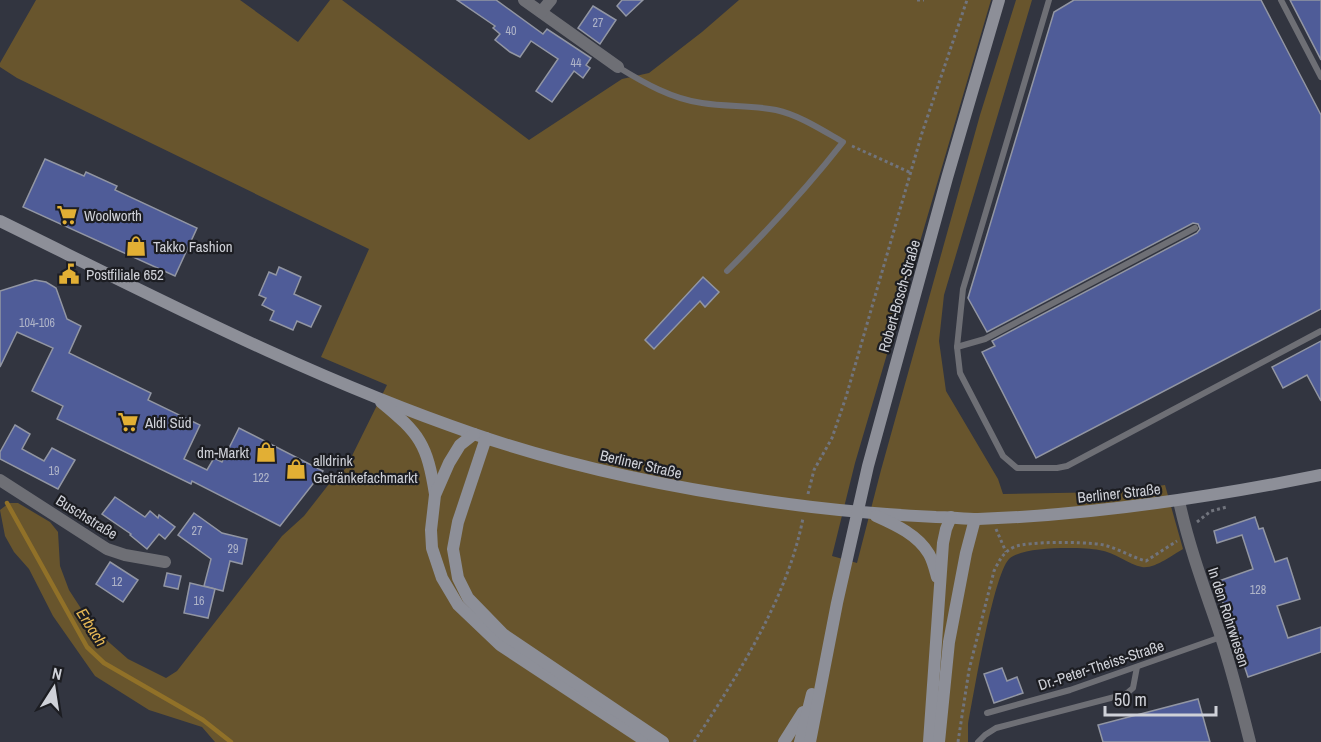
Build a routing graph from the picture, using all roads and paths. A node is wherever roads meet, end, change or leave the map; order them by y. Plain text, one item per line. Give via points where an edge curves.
1 (524, 0) edge
2 (550, 0) edge
3 (917, 0) edge
4 (924, 0) edge
5 (967, 0) edge
6 (999, 0) edge
7 (1048, 0) edge
8 (1281, 0) edge
9 (541, 12) junction
10 (618, 68) joint
11 (1321, 77) edge
12 (843, 142) junction
13 (911, 173) junction
14 (0, 221) edge
15 (1195, 228) dead end
16 (727, 271) dead end
17 (1321, 331) edge
18 (957, 346) junction
19 (373, 396) junction
20 (480, 436) junction
21 (1321, 475) edge
22 (0, 480) edge
23 (435, 495) junction
24 (1179, 501) junction
25 (806, 506) junction
26 (1232, 506) dead end
27 (872, 514) junction
28 (951, 517) junction
29 (991, 518) junction
30 (975, 519) junction
31 (1186, 535) junction
32 (1006, 552) junction
33 (165, 562) dead end
34 (939, 583) junction
35 (837, 603) junction
36 (1221, 637) junction
37 (821, 660) junction
38 (1137, 667) junction
39 (987, 713) dead end
40 (812, 738) edge
41 (647, 742) edge
42 (663, 742) edge
43 (694, 742) edge
44 (784, 742) edge
45 (800, 742) edge
46 (929, 742) edge
47 (939, 742) edge
48 (958, 742) edge
49 (978, 742) edge
50 (1250, 742) edge

1 - 9 street
2 - 9 street
3 - 4 path
5 - 13 path
6 - 35 main road, Robert-Bosch-Straße via 868,466
7 - 18 lane via 963,289
8 - 11 lane
9 - 10 street
10 - 12 lane via 673,96 778,111
12 - 13 path
12 - 16 lane via 769,229
13 - 25 path via 846,397 832,438 809,483
14 - 19 main road, Berliner Straße via 257,347
15 - 18 lane via 984,339
17 - 18 lane via 1079,460 1057,468 1017,468 1004,456 960,373
19 - 20 main road, Berliner Straße
19 - 23 main road via 417,435 426,452
20 - 23 main road via 460,445
20 - 25 main road, Berliner Straße via 672,486
20 - 42 main road via 453,549 458,578 468,598 503,634
21 - 24 main road, Berliner Straße
22 - 33 street, Buschstraße via 107,549
23 - 41 main road via 432,548 442,578 458,605 500,645
24 - 29 main road, Berliner Straße via 1102,511
24 - 31 street, In den Rohrwiesen
25 - 27 main road, Berliner Straße
25 - 43 path via 800,536 772,607
26 - 31 path via 1201,517
27 - 28 main road, Berliner Straße
27 - 34 main road via 918,540 930,555
28 - 30 main road, Berliner Straße
28 - 34 main road via 943,543
29 - 30 main road, Berliner Straße
29 - 32 path
30 - 47 main road via 949,642
31 - 32 path via 1146,561 1098,544 1027,544
31 - 36 street, In den Rohrwiesen
32 - 48 path via 994,571 969,670
34 - 46 main road
35 - 37 main road, Robert-Bosch-Straße
35 - 40 main road, Robert-Bosch-Straße
36 - 38 lane, Dr.-Peter-Theiss-Straße
36 - 50 street, In den Rohrwiesen
37 - 44 main road via 798,722
37 - 45 main road, Robert-Bosch-Straße
38 - 39 lane, Dr.-Peter-Theiss-Straße
38 - 49 lane via 1133,688 1126,694 996,728

